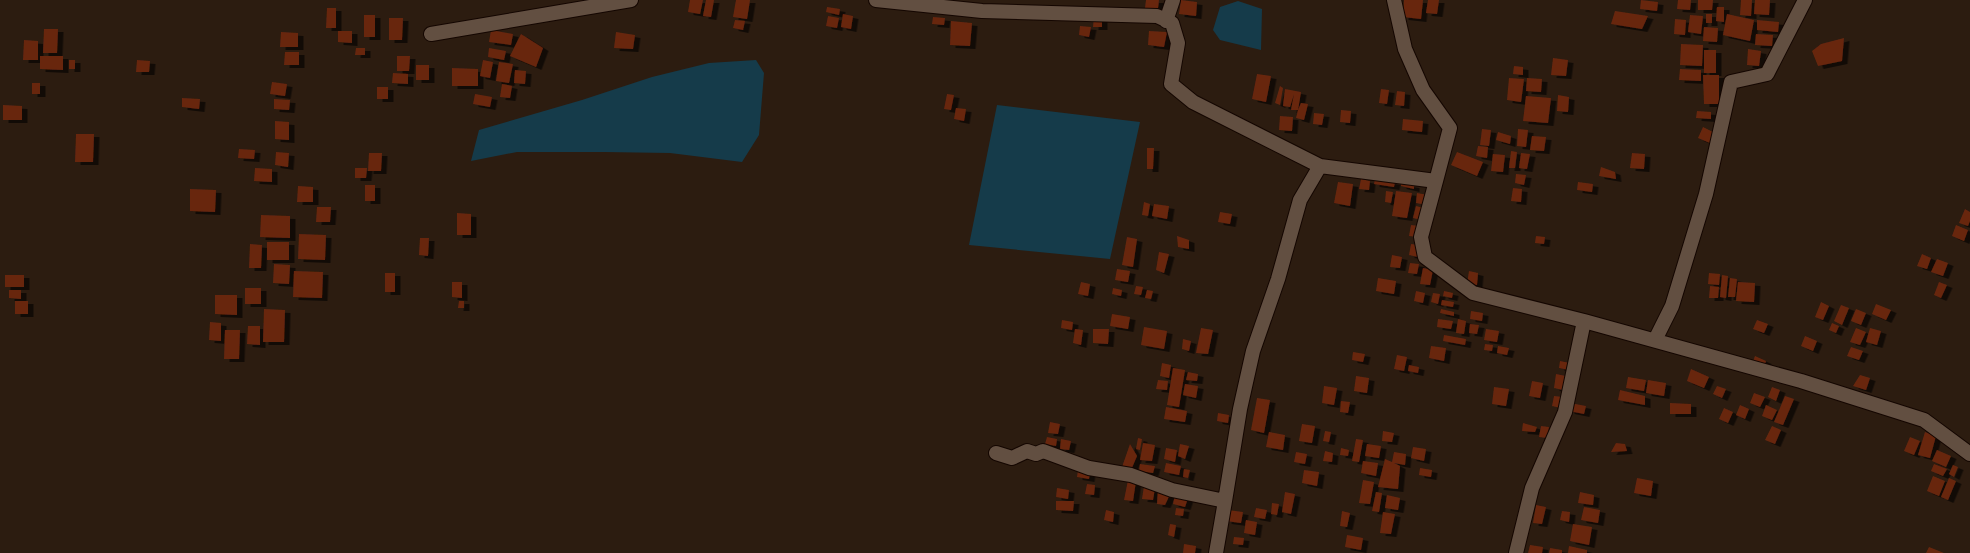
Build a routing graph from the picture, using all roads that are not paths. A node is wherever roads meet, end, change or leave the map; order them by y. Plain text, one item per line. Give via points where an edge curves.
1 (631, 0) edge
2 (876, 0) edge
3 (1173, 0) edge
4 (1394, 0) edge
5 (1805, 0) edge
6 (1166, 21) junction
7 (431, 34) dead end
8 (1320, 166) junction
9 (1436, 181) junction
10 (1584, 321) junction
11 (1655, 340) junction
12 (996, 453) dead end
13 (1970, 454) edge
14 (1225, 501) junction
15 (1216, 553) edge
16 (1516, 553) edge

1 - 7 street
2 - 6 street via 982,11 1157,16
3 - 6 street
4 - 9 street via 1405,50 1424,90 1450,128
5 - 11 street via 1767,74 1731,82 1706,194 1672,306
6 - 8 street via 1172,24 1178,43 1171,84 1194,102
8 - 9 street
8 - 14 street via 1300,200 1253,351
9 - 10 street via 1421,237 1425,256 1473,293
10 - 11 street
10 - 16 street via 1565,412 1532,488
11 - 13 street via 1924,420
12 - 14 street via 1012,458 1027,451 1043,452 1088,468 1131,475 1172,490
14 - 15 street

